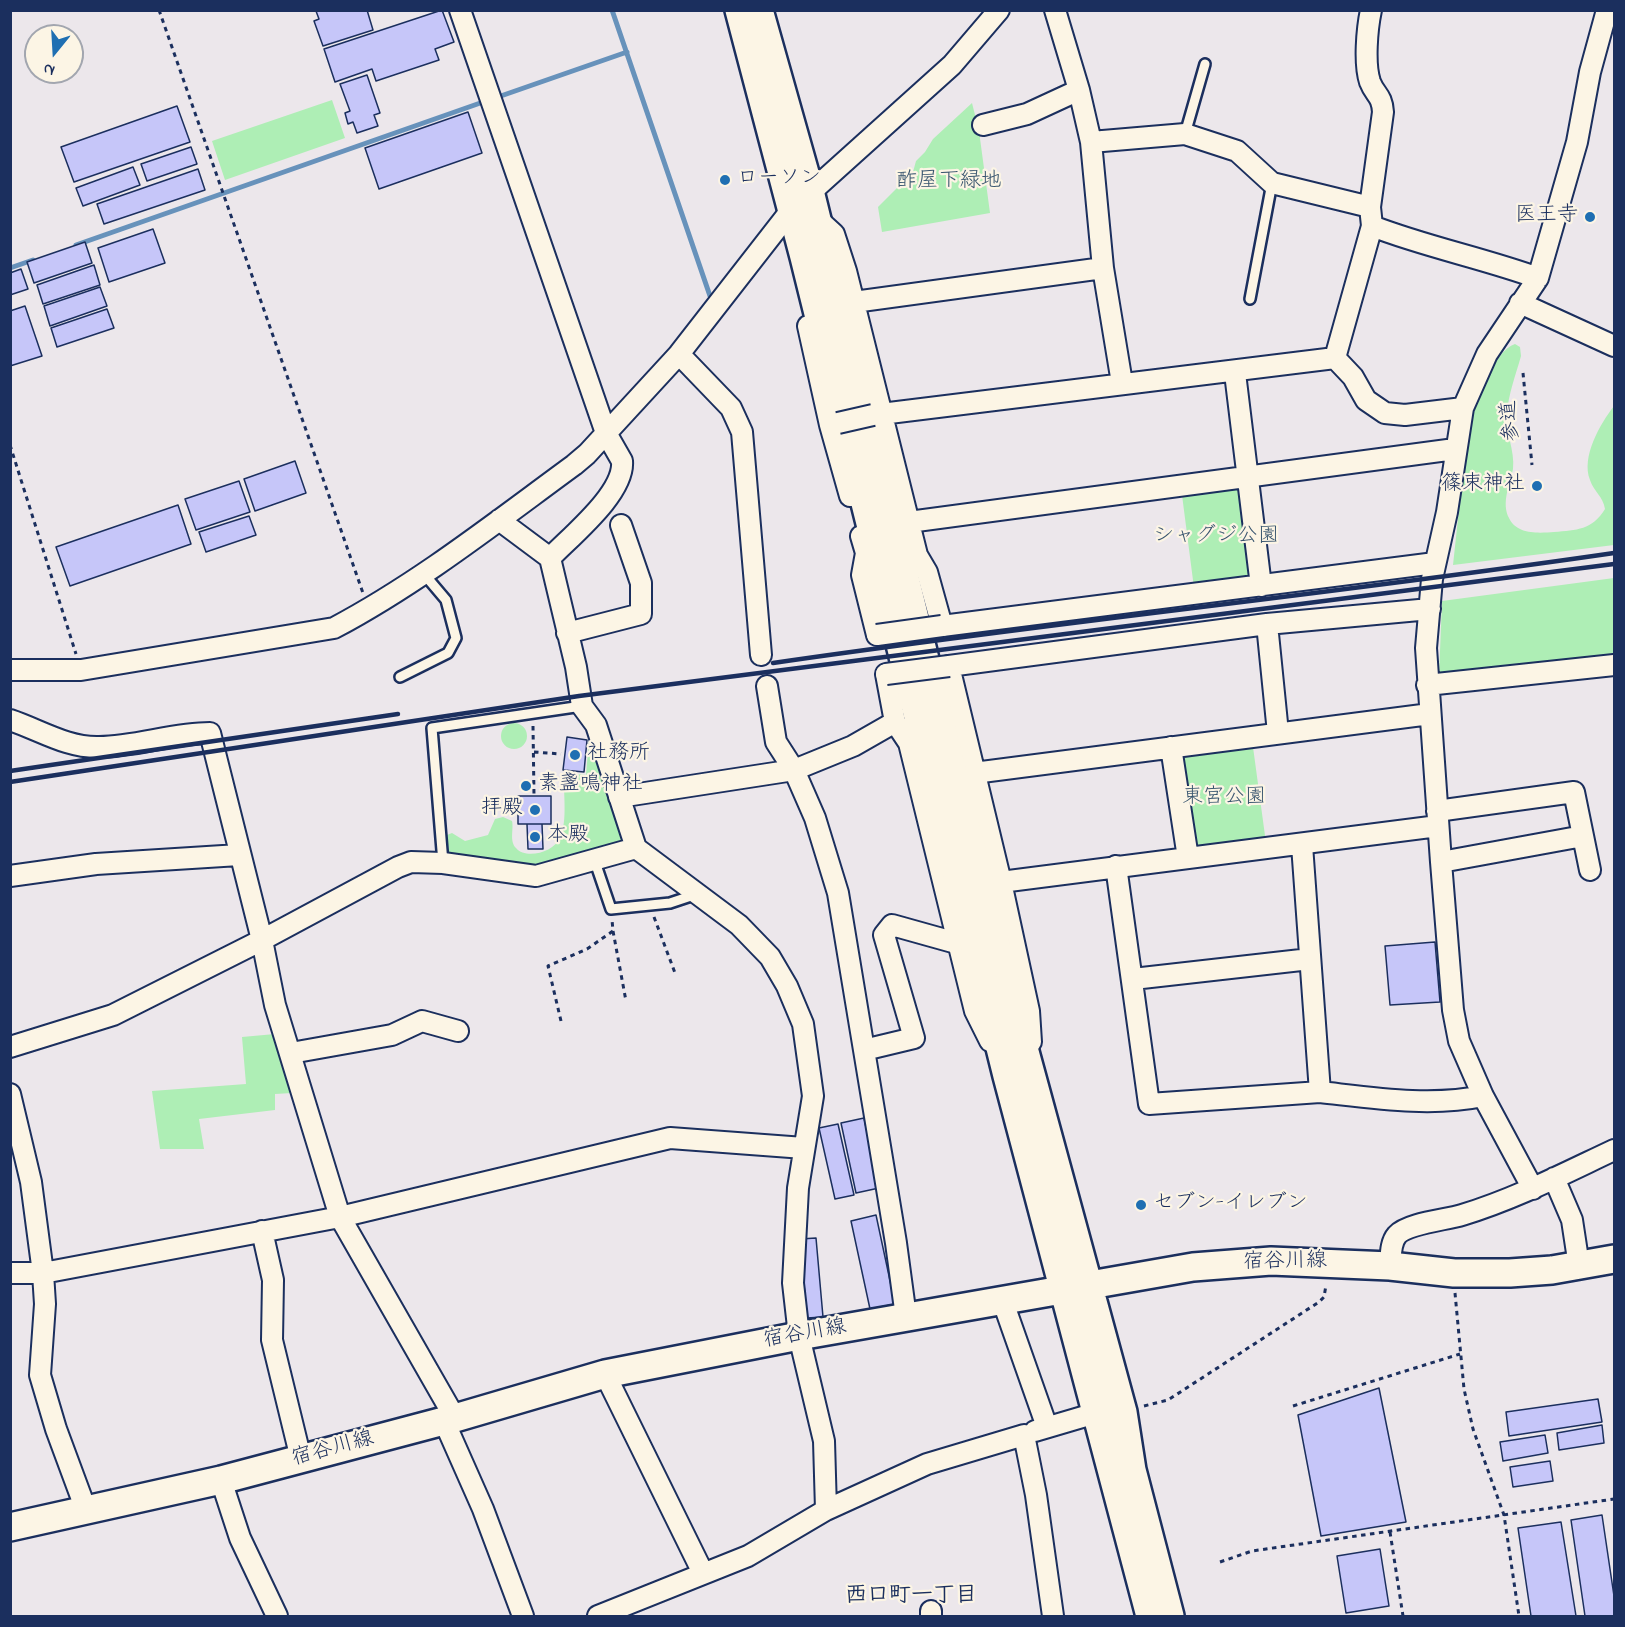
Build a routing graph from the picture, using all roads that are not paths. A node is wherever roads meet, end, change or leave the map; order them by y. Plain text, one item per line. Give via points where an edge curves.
1 (460, 10) edge
2 (739, 10) edge
3 (759, 10) edge
4 (999, 10) edge
5 (1055, 10) edge
6 (1371, 10) edge
7 (1607, 10) edge
8 (1205, 64) dead end
9 (1079, 90) junction
10 (983, 125) dead end
11 (1185, 134) junction
12 (1091, 142) junction
13 (1272, 183) junction
14 (804, 212) junction
15 (1371, 217) junction
16 (1103, 268) junction
17 (1538, 278) junction
18 (1250, 299) dead end
19 (854, 302) junction
20 (1520, 303) junction
21 (1614, 346) edge
22 (679, 354) junction
23 (1335, 358) junction
24 (1234, 373) junction
25 (1122, 383) junction
26 (1463, 408) junction
27 (878, 414) junction
28 (834, 424) junction
29 (606, 433) junction
30 (1455, 449) junction
31 (1247, 477) junction
32 (499, 520) junction
33 (909, 522) junction
34 (621, 525) dead end
35 (549, 558) junction
36 (1435, 563) junction
37 (424, 574) junction
38 (1261, 586) junction
39 (1430, 609) junction
40 (1267, 624) junction
41 (942, 626) junction
42 (567, 633) junction
43 (761, 655) dead end
44 (1614, 665) edge
45 (949, 666) junction
46 (10, 670) edge
47 (81, 670) junction
48 (400, 677) dead end
49 (10, 684) edge
50 (1427, 685) junction
51 (767, 686) dead end
52 (582, 706) junction
53 (1430, 714) junction
54 (10, 720) edge
55 (895, 722) junction
56 (1278, 733) junction
57 (1171, 747) junction
58 (794, 770) junction
59 (974, 773) junction
60 (619, 797) junction
61 (1437, 819) junction
62 (1583, 836) junction
63 (1302, 845) junction
64 (636, 848) junction
65 (239, 855) junction
66 (1188, 858) junction
67 (594, 859) junction
68 (1441, 862) junction
69 (443, 863) junction
70 (1116, 866) junction
71 (1590, 870) dead end
72 (10, 876) edge
73 (1001, 882) junction
74 (699, 894) junction
75 (262, 940) junction
76 (960, 944) junction
77 (1310, 959) junction
78 (1133, 979) junction
79 (458, 1031) dead end
80 (10, 1047) edge
81 (864, 1050) junction
82 (291, 1053) junction
83 (1019, 1075) junction
84 (1320, 1092) junction
85 (10, 1094) edge
86 (1483, 1096) junction
87 (804, 1148) junction
88 (1614, 1150) edge
89 (1554, 1178) junction
90 (1533, 1189) junction
91 (340, 1217) junction
92 (262, 1231) junction
93 (1614, 1259) edge
94 (1390, 1266) junction
95 (1579, 1266) junction
96 (43, 1272) junction
97 (10, 1273) edge
98 (1077, 1289) junction
99 (1003, 1302) junction
100 (906, 1317) junction
101 (799, 1336) junction
102 (605, 1374) junction
103 (1096, 1413) junction
104 (449, 1419) junction
105 (1047, 1427) junction
106 (1024, 1435) junction
107 (301, 1459) junction
108 (221, 1480) junction
109 (86, 1510) junction
110 (826, 1510) junction
111 (10, 1527) edge
112 (703, 1573) junction
113 (277, 1617) edge
114 (523, 1617) edge
115 (598, 1617) edge
116 (1053, 1617) edge
117 (1150, 1617) edge
118 (1170, 1617) edge

1 - 29 street
2 - 14 street
3 - 14 street
4 - 14 street via 952,64
5 - 9 street
6 - 15 street via 1366,30 1370,82 1382,99 1383,112
7 - 17 street via 1577,142
8 - 11 lane
9 - 10 street via 1027,114
9 - 12 street
11 - 12 street
11 - 13 street via 1237,151
12 - 16 street
13 - 15 street
13 - 18 lane
14 - 19 street via 834,234
14 - 22 street
14 - 28 street via 792,255
14 - 83 street via 987,912
15 - 17 street via 1412,242 1462,253
15 - 23 street
16 - 19 street
16 - 25 street
17 - 20 street
19 - 27 street
20 - 21 street
20 - 26 street via 1487,354
22 - 29 street
22 - 43 street via 731,408 742,432
23 - 24 street
23 - 26 street via 1353,377 1366,400 1385,413 1405,415
24 - 25 street
24 - 31 street
25 - 27 street
26 - 30 street
27 - 28 street, bridge
27 - 33 street
28 - 41 street, bridge via 866,553 862,576 877,635
29 - 32 street via 574,465
29 - 35 street via 622,461 618,480 606,500
30 - 31 street
30 - 36 street via 1447,512
31 - 33 street
31 - 38 street
32 - 35 street
32 - 37 street
33 - 41 street
34 - 42 street via 641,583 640,614
35 - 42 street
36 - 38 street
36 - 39 street
37 - 47 street via 334,628
37 - 48 lane via 446,600 456,638 448,652
38 - 41 street
39 - 40 street
39 - 50 street
40 - 45 street
40 - 56 street
42 - 52 street
44 - 50 street
45 - 55 street, bridge via 886,674
45 - 59 street
46 - 47 street
47 - 49 street
50 - 53 street
51 - 58 street via 776,742
52 - 60 street via 596,725
52 - 69 lane via 432,728
53 - 56 street
53 - 61 street
54 - 65 street via 66,743 99,747 210,733
55 - 58 street via 845,750
55 - 76 street via 909,743
56 - 57 street
57 - 59 street
57 - 66 street
58 - 60 street
58 - 81 street via 815,818 837,893
59 - 73 street
60 - 64 street
61 - 62 street via 1574,792
61 - 63 street
61 - 68 street
62 - 68 street
62 - 71 street
63 - 66 street
63 - 77 street
64 - 67 street
64 - 74 street
65 - 72 street via 96,864
65 - 75 street
66 - 70 street
67 - 69 street via 536,876
67 - 74 lane via 611,909 670,903
68 - 86 street via 1453,1010 1459,1041
69 - 75 street via 411,862 398,867
70 - 73 street
70 - 78 street
73 - 83 street via 1029,1011
74 - 87 street via 739,925 770,957 803,1024 813,1096
75 - 80 street via 112,1015
75 - 82 street via 275,1005
76 - 81 street via 892,925 884,935 914,1038
76 - 83 street via 975,1011
77 - 78 street
77 - 84 street
78 - 84 street via 1149,1104
79 - 82 street via 422,1022 392,1035
81 - 100 street
82 - 91 street
83 - 98 street
84 - 86 street via 1456,1102
85 - 96 street via 31,1182
86 - 90 street
87 - 91 street via 670,1138
87 - 101 street via 793,1245
88 - 89 street
89 - 90 street
89 - 95 street via 1572,1220
90 - 94 street via 1469,1213 1405,1229 1392,1243
91 - 92 street
91 - 104 street
92 - 96 street
92 - 107 street via 273,1280 272,1340
93 - 95 street, 宿谷川線
94 - 95 street, 宿谷川線 via 1454,1273 1510,1273
94 - 98 street, 宿谷川線 via 1256,1261
96 - 97 street
96 - 109 street via 40,1375
98 - 99 street, 宿谷川線
98 - 103 street
98 - 118 street via 1123,1412 1132,1470
99 - 100 street, 宿谷川線
99 - 105 street
100 - 101 street, 宿谷川線
101 - 102 street, 宿谷川線
101 - 110 street via 824,1441
102 - 104 street, 宿谷川線
102 - 112 street
103 - 105 street
103 - 117 street
104 - 107 street, 宿谷川線
104 - 114 street
105 - 106 street
106 - 110 street via 927,1464
106 - 116 street
107 - 108 street, 宿谷川線
108 - 109 street, 宿谷川線
108 - 113 street via 240,1538
109 - 111 street, 宿谷川線
110 - 112 street via 748,1556
112 - 115 street

